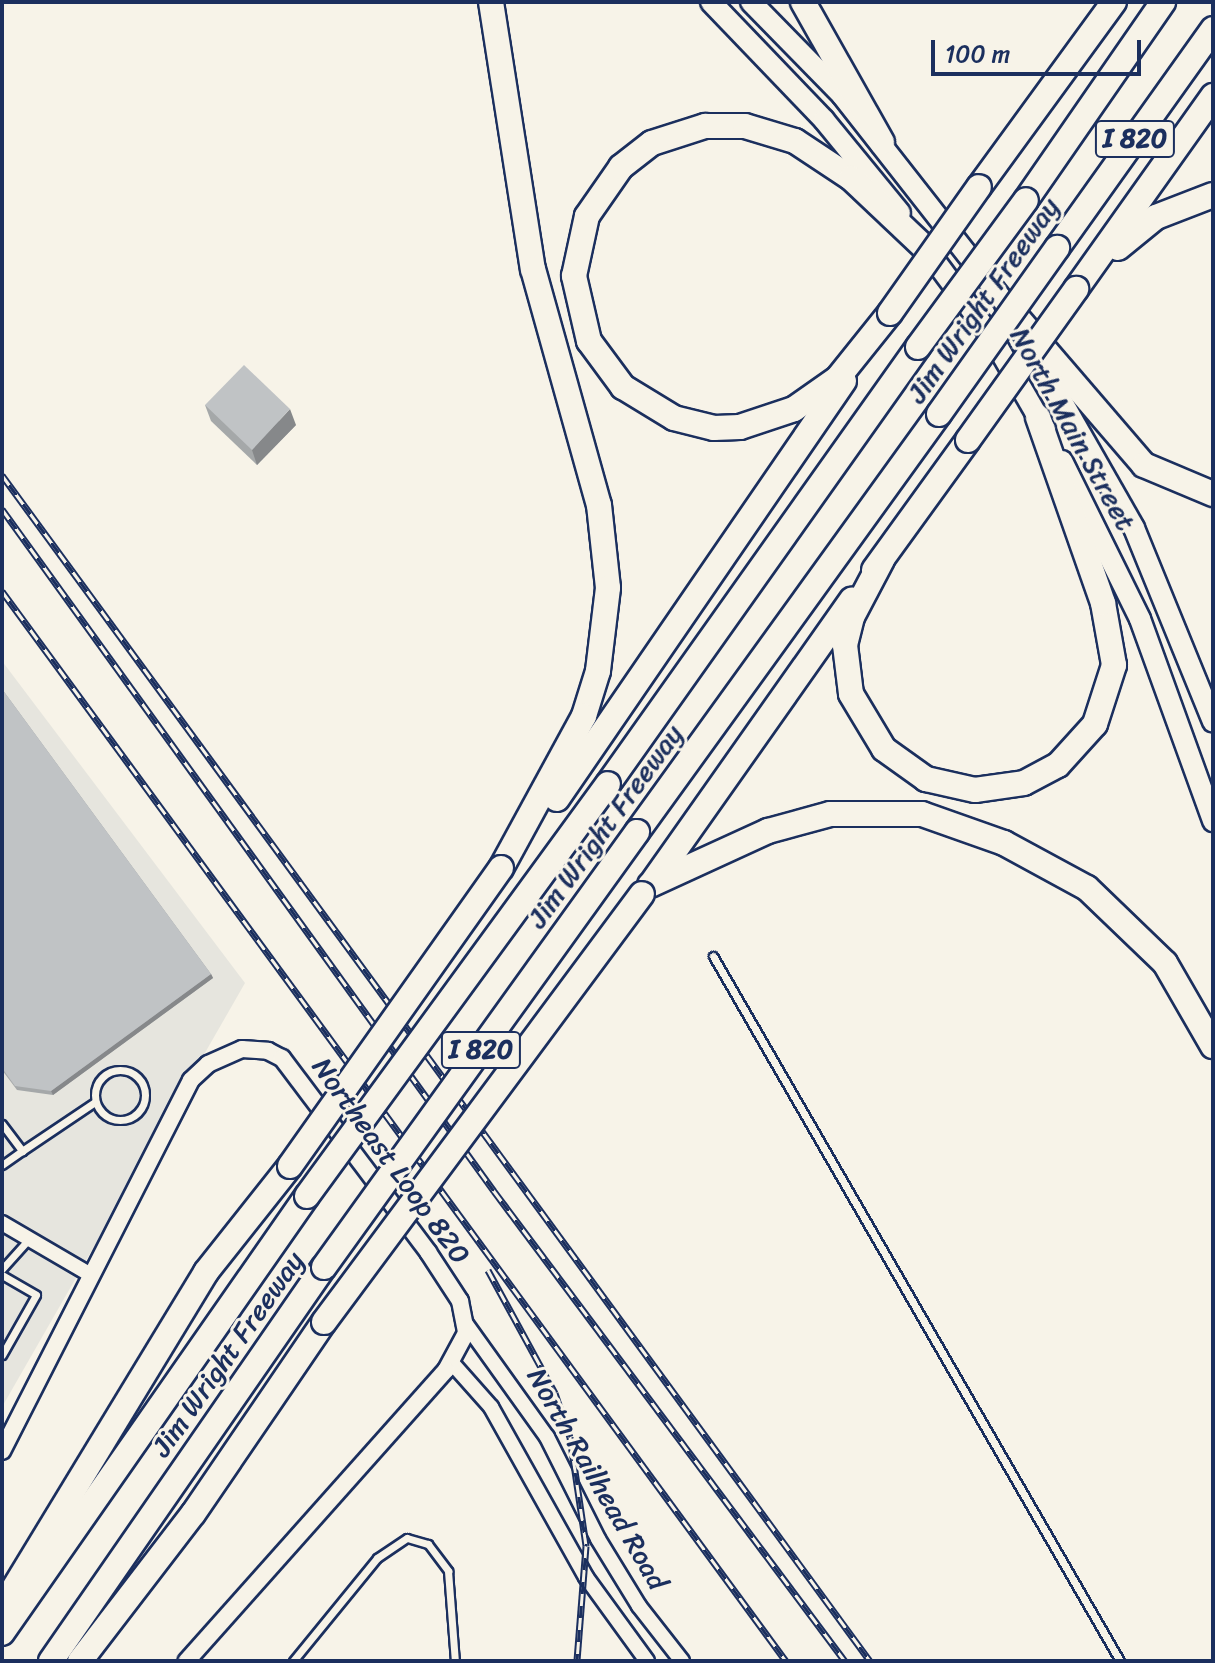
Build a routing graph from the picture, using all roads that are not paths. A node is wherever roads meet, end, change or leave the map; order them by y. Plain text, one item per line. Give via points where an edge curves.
1 (491, 2) edge
2 (711, 2) edge
3 (751, 2) edge
4 (803, 2) edge
5 (1091, 2) edge
6 (1114, 2) edge
7 (1163, 2) edge
8 (1213, 29) edge
9 (1213, 96) edge
10 (1025, 128) junction
11 (882, 142) junction
12 (1213, 195) edge
13 (926, 249) junction
14 (1076, 289) junction
15 (1008, 307) junction
16 (890, 313) junction
17 (1038, 417) junction
18 (1213, 494) edge
19 (882, 560) junction
20 (1213, 722) edge
21 (1213, 821) edge
22 (501, 868) junction
23 (646, 889) junction
24 (713, 956) dead end
25 (1213, 1046) edge
26 (95, 1102) junction
27 (2, 1124) edge
28 (22, 1151) junction
29 (2, 1165) edge
30 (2, 1223) edge
31 (29, 1239) junction
32 (2, 1272) edge
33 (91, 1275) junction
34 (466, 1324) junction
35 (2, 1355) edge
36 (452, 1363) junction
37 (2, 1451) edge
38 (598, 1539) junction
39 (573, 1553) junction
40 (2, 1608) edge
41 (2, 1633) edge
42 (51, 1661) edge
43 (80, 1661) edge
44 (187, 1661) edge
45 (293, 1661) edge
46 (455, 1661) edge
47 (647, 1661) edge
48 (682, 1661) edge
49 (1120, 1661) edge

1 - 22 highway via 533,269 599,505 607,552 606,622 584,716
2 - 13 main road, North Main Street via 824,120
3 - 11 main road, North Main Street
4 - 11 highway
5 - 10 highway via 1064,63
6 - 10 highway
7 - 41 highway, Jim Wright Freeway / I 820, bridge via 608,784 307,1196
8 - 42 highway, Jim Wright Freeway / I 820, bridge via 324,1267
9 - 14 highway
10 - 16 highway, bridge
11 - 15 main road, North Main Street
12 - 14 highway via 1156,217
13 - 16 highway via 851,178 795,141 745,126 705,126 652,143 621,167 587,216 574,276 589,341 623,387 674,418 714,428 740,427 794,409 838,378
13 - 17 main road, North Main Street via 993,339
14 - 19 highway, bridge
15 - 18 highway via 1136,457 1165,478
15 - 20 main road, North Main Street via 1134,528
16 - 22 highway via 603,736
17 - 19 highway via 1103,603 1114,665 1095,724 1058,765 1024,783 975,790 926,779 884,749 851,694 845,645 852,617
17 - 21 main road, North Main Street via 1140,619
19 - 23 highway
22 - 40 highway, bridge via 290,1166 206,1272
23 - 25 highway via 768,831 830,814 922,814 1004,843 1087,888 1165,963
23 - 43 highway, bridge via 324,1322 193,1514
24 - 49 lane
26 - 26 lane via 105,1115 121,1120 142,1107 145,1090 136,1075 113,1070 100,1079
26 - 28 lane
27 - 28 lane
28 - 29 lane
30 - 31 street
31 - 32 lane
31 - 33 street
32 - 35 lane via 36,1295
33 - 34 street, Northeast Loop 820 via 191,1080 225,1055 242,1049 268,1051 296,1073 428,1252 460,1301
33 - 37 street, Northeast Loop 820
34 - 36 street via 461,1351
34 - 38 street, North Railhead Road via 547,1437
36 - 39 street, North Railhead Road via 491,1407
36 - 44 street
38 - 39 street
38 - 48 street, North Railhead Road via 639,1606
39 - 47 street, North Railhead Road
45 - 46 lane via 377,1558 407,1538 428,1544 448,1571

